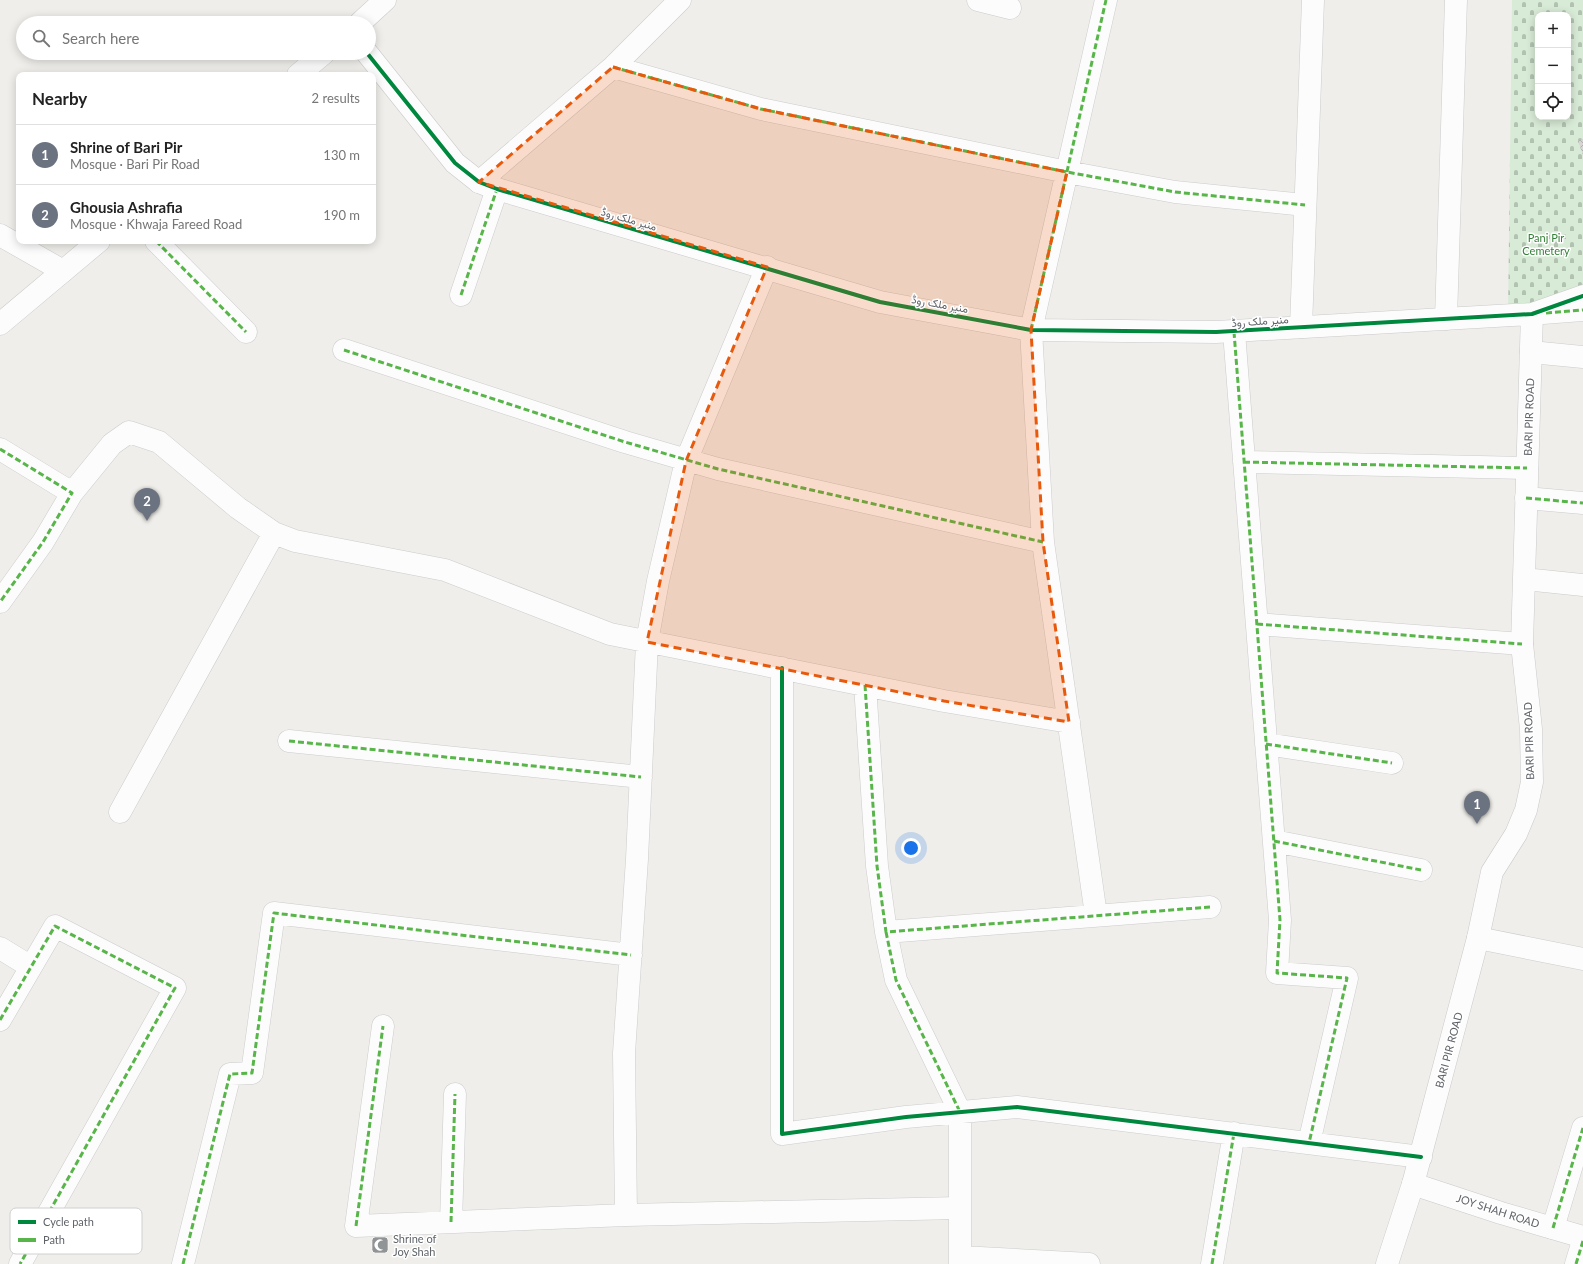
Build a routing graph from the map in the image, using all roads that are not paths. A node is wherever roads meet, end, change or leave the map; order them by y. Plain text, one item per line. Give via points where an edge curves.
1 (385, 0) edge
2 (680, 0) edge
3 (978, 0) edge
4 (1106, 0) edge
5 (1313, 0) edge
6 (1456, 0) edge
7 (1010, 8) dead end
8 (368, 16) edge
9 (316, 60) edge
10 (373, 60) edge
11 (612, 68) junction
12 (302, 72) edge
13 (1067, 172) junction
14 (488, 185) junction
15 (1305, 205) junction
16 (0, 235) edge
17 (95, 244) edge
18 (159, 244) edge
19 (767, 268) junction
20 (63, 271) junction
21 (461, 295) dead end
22 (1583, 296) edge
23 (1583, 310) edge
24 (1532, 314) junction
25 (1446, 319) junction
26 (0, 324) edge
27 (1301, 327) junction
28 (1031, 330) junction
29 (246, 332) dead end
30 (1234, 332) junction
31 (344, 350) dead end
32 (1531, 352) junction
33 (1583, 357) edge
34 (0, 449) edge
35 (686, 461) junction
36 (1244, 462) junction
37 (1527, 468) junction
38 (72, 493) junction
39 (1526, 498) junction
40 (1583, 503) edge
41 (274, 533) junction
42 (1043, 542) junction
43 (1524, 579) junction
44 (1583, 585) edge
45 (0, 602) edge
46 (1257, 624) junction
47 (647, 642) junction
48 (1522, 644) junction
49 (782, 668) junction
50 (865, 685) junction
51 (1069, 722) junction
52 (288, 742) dead end
53 (1266, 744) junction
54 (1392, 763) dead end
55 (642, 776) junction
56 (120, 812) dead end
57 (1274, 841) junction
58 (1421, 870) dead end
59 (1210, 907) dead end
60 (1096, 915) junction
61 (886, 932) junction
62 (1478, 938) junction
63 (0, 948) edge
64 (631, 954) junction
65 (1583, 959) edge
66 (31, 967) junction
67 (0, 1020) edge
68 (383, 1026) dead end
69 (455, 1094) dead end
70 (960, 1112) junction
71 (1583, 1128) edge
72 (1234, 1133) junction
73 (1309, 1142) junction
74 (1421, 1157) junction
75 (1413, 1184) junction
76 (51, 1208) edge
77 (960, 1208) junction
78 (626, 1215) junction
79 (451, 1222) junction
80 (1553, 1228) junction
81 (1583, 1237) edge
82 (1583, 1241) edge
83 (26, 1254) edge
84 (960, 1261) edge
85 (20, 1264) edge
86 (183, 1264) edge
87 (1089, 1264) edge
88 (1212, 1264) edge
89 (1387, 1264) edge
90 (1576, 1264) edge

1 - 8 street
2 - 11 street
3 - 7 street
4 - 13 street
5 - 15 street
6 - 25 street
9 - 12 street
10 - 14 street, منیر ملک روڈ via 455,163
11 - 13 street via 761,109
11 - 14 street
13 - 15 street via 1175,192
13 - 28 street
14 - 19 street, منیر ملک روڈ
14 - 21 street
15 - 27 street
16 - 20 street
17 - 20 street
18 - 29 street
19 - 28 street, منیر ملک روڈ via 880,302
19 - 35 street
20 - 26 street
22 - 24 street, منیر ملک روڈ
23 - 24 street
24 - 25 street, منیر ملک روڈ
24 - 32 street, BARI PIR ROAD
25 - 27 street, منیر ملک روڈ
27 - 30 street, منیر ملک روڈ
28 - 30 street, منیر ملک روڈ
28 - 42 street
30 - 36 street
31 - 35 street
32 - 33 street
32 - 37 street, BARI PIR ROAD
34 - 38 street
35 - 42 street
35 - 47 street via 658,581
36 - 37 street
36 - 46 street
37 - 39 street, BARI PIR ROAD
38 - 41 street via 112,444 129,432 159,442 238,508
38 - 45 street via 43,542
39 - 40 street
39 - 43 street, BARI PIR ROAD
41 - 47 street via 295,541 445,570 610,634
41 - 56 street
42 - 51 street
43 - 44 street
43 - 48 street, BARI PIR ROAD
46 - 48 street
46 - 53 street
47 - 49 street
47 - 55 street
48 - 62 street, BARI PIR ROAD via 1531,729 1532,782 1526,810 1516,834 1492,872
49 - 50 street
49 - 70 street via 782,1134
50 - 51 street
50 - 61 street via 877,866
51 - 60 street
52 - 55 street
53 - 54 street
53 - 57 street
55 - 64 street
57 - 58 street
57 - 73 street via 1280,920 1277,973 1347,978
59 - 60 street
60 - 61 street
61 - 70 street via 896,980
62 - 65 street
62 - 74 street, BARI PIR ROAD
63 - 66 street
64 - 78 street via 624,1053
64 - 86 street via 274,913 252,1074 230,1074
66 - 67 street
66 - 76 street via 55,926 175,988
68 - 79 street via 356,1226
69 - 79 street
70 - 72 street via 1017,1107
70 - 77 street
71 - 80 street
72 - 73 street
72 - 88 street
73 - 74 street
74 - 75 street, BARI PIR ROAD
75 - 80 street, JOY SHAH ROAD
75 - 89 street, BARI PIR ROAD
77 - 78 street
77 - 84 street
78 - 79 street
80 - 81 street, JOY SHAH ROAD
82 - 90 street
83 - 85 street
84 - 87 street

